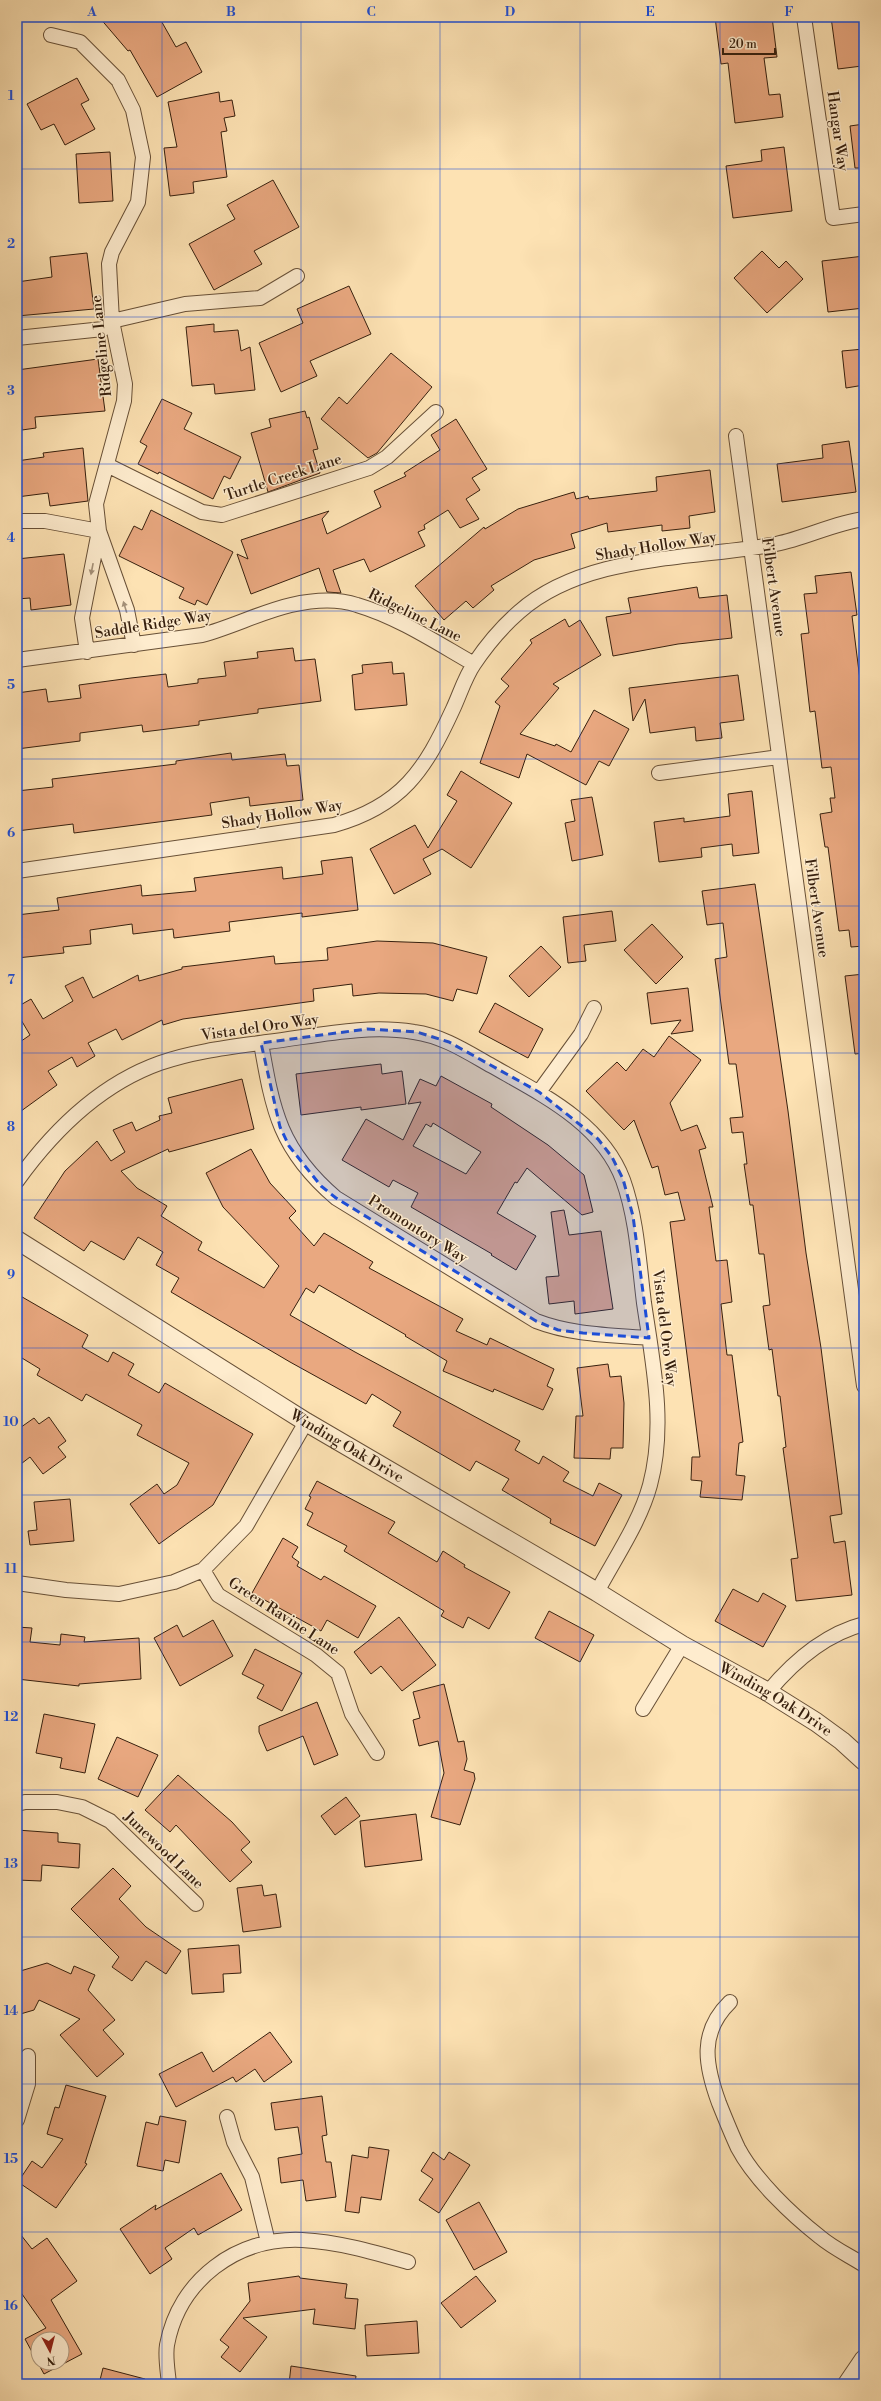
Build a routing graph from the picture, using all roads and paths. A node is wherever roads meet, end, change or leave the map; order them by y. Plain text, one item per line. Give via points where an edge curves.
1 (804, 17) edge
2 (51, 36) dead end
3 (864, 214) edge
4 (297, 276) dead end
5 (112, 321) junction
6 (17, 338) edge
7 (436, 412) dead end
8 (736, 436) dead end
9 (107, 465) junction
10 (864, 519) edge
11 (17, 521) edge
12 (99, 531) junction
13 (751, 548) junction
14 (291, 605) joint
15 (134, 645) junction
16 (86, 652) junction
17 (17, 660) edge
18 (474, 664) junction
19 (779, 758) junction
20 (659, 773) dead end
21 (17, 871) edge
22 (594, 1008) dead end
23 (261, 1043) junction
24 (539, 1092) junction
25 (17, 1181) edge
26 (17, 1240) edge
27 (649, 1338) junction
28 (864, 1386) edge
29 (306, 1422) junction
30 (203, 1570) junction
31 (17, 1583) edge
32 (597, 1592) junction
33 (864, 1624) edge
34 (682, 1645) junction
35 (768, 1692) junction
36 (643, 1709) dead end
37 (377, 1753) dead end
38 (864, 1761) edge
39 (17, 1804) edge
40 (196, 1904) dead end
41 (730, 2002) dead end
42 (28, 2056) dead end
43 (227, 2117) dead end
44 (17, 2120) edge
45 (268, 2242) junction
46 (408, 2262) dead end
47 (864, 2265) edge
48 (864, 2359) edge
49 (169, 2384) edge
50 (847, 2384) edge

1 - 3 street, Hangar Way via 833,218
2 - 5 street, Ridgeline Lane via 80,42 118,80 133,110 143,157 138,202 112,252 109,264
4 - 5 street via 260,298 185,304
5 - 6 street via 103,329
5 - 9 street, Ridgeline Lane via 124,395 121,418
7 - 9 street, Turtle Creek Lane via 387,457 369,468 222,515 202,512
8 - 13 street, Filbert Avenue
9 - 12 street, Ridgeline Lane via 96,504
10 - 13 street, Shady Hollow Way via 788,541
11 - 12 street via 45,521
15 -> 12 street, Ridgeline Lane via 127,610
12 -> 16 street, Ridgeline Lane via 82,618
13 - 18 street, Shady Hollow Way via 619,566 591,573 537,598 518,613
13 - 19 street, Filbert Avenue
14 - 15 street, Saddle Ridge Way via 202,635
14 - 18 street, Ridgeline Lane via 322,600 357,605 429,639
15 - 16 street, Saddle Ridge Way
16 - 17 street, Saddle Ridge Way
18 - 21 street, Shady Hollow Way via 435,748 420,770 406,787 374,810 334,825
19 - 20 street
19 - 28 street, Filbert Avenue
22 - 24 street via 581,1034
23 - 24 street, Vista del Oro Way via 367,1029 417,1032 449,1042
23 - 25 street, Vista del Oro Way via 185,1055 125,1078 72,1119 49,1141
23 - 27 street, Promontory Way via 275,1110 289,1146 310,1174 336,1198 536,1321 558,1330 583,1334
24 - 27 street, Vista del Oro Way via 598,1139 612,1157 623,1180 633,1216
26 - 29 street, Winding Oak Drive
27 - 32 street, Vista del Oro Way via 658,1420 649,1487 636,1519
29 - 30 street via 246,1526
29 - 32 street, Winding Oak Drive
30 - 31 street via 174,1582 119,1594
30 - 37 street, Green Ravine Lane via 218,1595 316,1655 338,1673 352,1714
32 - 34 street, Winding Oak Drive
33 - 35 street via 829,1639 805,1654
34 - 35 street, Winding Oak Drive
34 - 36 street
35 - 38 street, Winding Oak Drive via 816,1722
39 - 40 street, Junewood Lane via 56,1802 82,1807 110,1821
41 - 47 street via 721,2011 709,2034 708,2062 712,2085 739,2149 764,2183 792,2213 821,2238
42 - 44 street via 28,2084
43 - 45 street via 234,2142 252,2177
45 - 46 street via 301,2240 350,2245
45 - 49 street via 234,2253 206,2273 180,2306 167,2346
48 - 50 street

